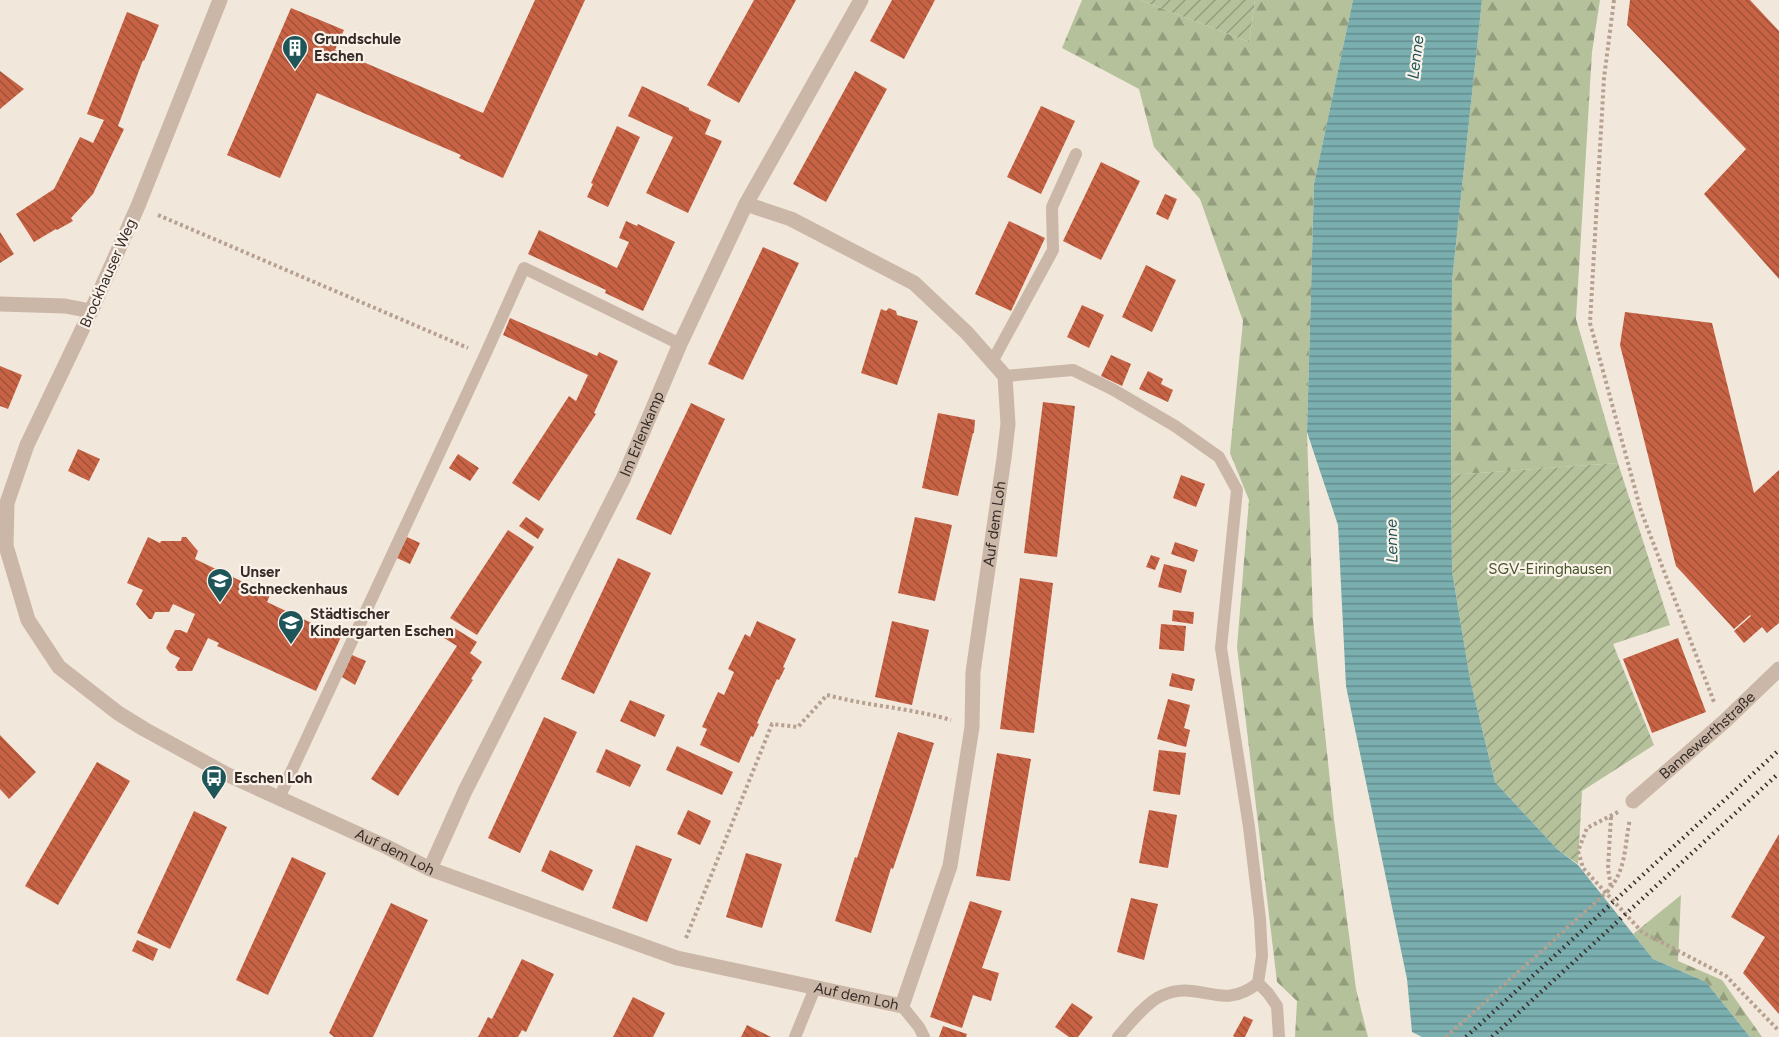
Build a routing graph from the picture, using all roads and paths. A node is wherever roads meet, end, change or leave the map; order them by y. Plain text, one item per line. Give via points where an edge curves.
1 (220, 0) edge
2 (861, 0) edge
3 (1614, 0) edge
4 (1076, 154) dead end
5 (746, 204) junction
6 (138, 206) junction
7 (0, 304) edge
8 (91, 311) junction
9 (680, 345) junction
10 (485, 355) junction
11 (992, 362) junction
12 (1005, 376) junction
13 (2, 549) edge
14 (1779, 669) edge
15 (930, 714) dead end
16 (1725, 721) junction
17 (279, 798) junction
18 (1633, 801) joint
19 (430, 869) junction
20 (1611, 888) junction
21 (677, 958) junction
22 (1258, 983) junction
23 (815, 988) junction
24 (902, 1006) junction
25 (1779, 1031) edge
26 (795, 1037) edge
27 (924, 1037) edge
28 (1118, 1037) edge
29 (1279, 1037) edge
30 (1446, 1037) edge

1 - 6 street, Brockhauser Weg
2 - 5 street, Im Erlenkamp
3 - 16 path via 1604,78 1590,323 1641,511 1716,707
4 - 11 lane via 1052,207 1053,249
5 - 9 street, Im Erlenkamp
5 - 11 street via 791,219 914,283
6 - 8 street, Brockhauser Weg
6 - 10 path
7 - 8 street
8 - 13 street, Brockhauser Weg via 27,445 7,503
9 - 10 lane via 524,268
9 - 19 street, Im Erlenkamp via 622,479 465,791
10 - 17 lane
11 - 12 street
12 - 22 lane via 1073,369 1175,426 1219,457 1237,490 1221,648 1260,919 1262,956
12 - 24 street, Auf dem Loh via 1008,424 973,672 972,727 952,854
13 - 17 street, Auf dem Loh via 28,620 59,667 144,729
14 - 16 street, Bannewerthstraße
15 - 21 path via 826,695 798,727 772,724
16 - 18 street, Bannewerthstraße
17 - 19 street, Auf dem Loh
18 - 20 path via 1625,857
19 - 21 street, Auf dem Loh
20 - 25 path via 1611,817 1587,828 1578,851 1583,868 1642,932 1726,976
20 - 30 path, bridge
21 - 23 street, Auf dem Loh
22 - 28 lane via 1237,996 1169,992 1141,1012
22 - 29 lane via 1277,1006
23 - 24 street, Auf dem Loh
23 - 26 lane
24 - 27 lane

